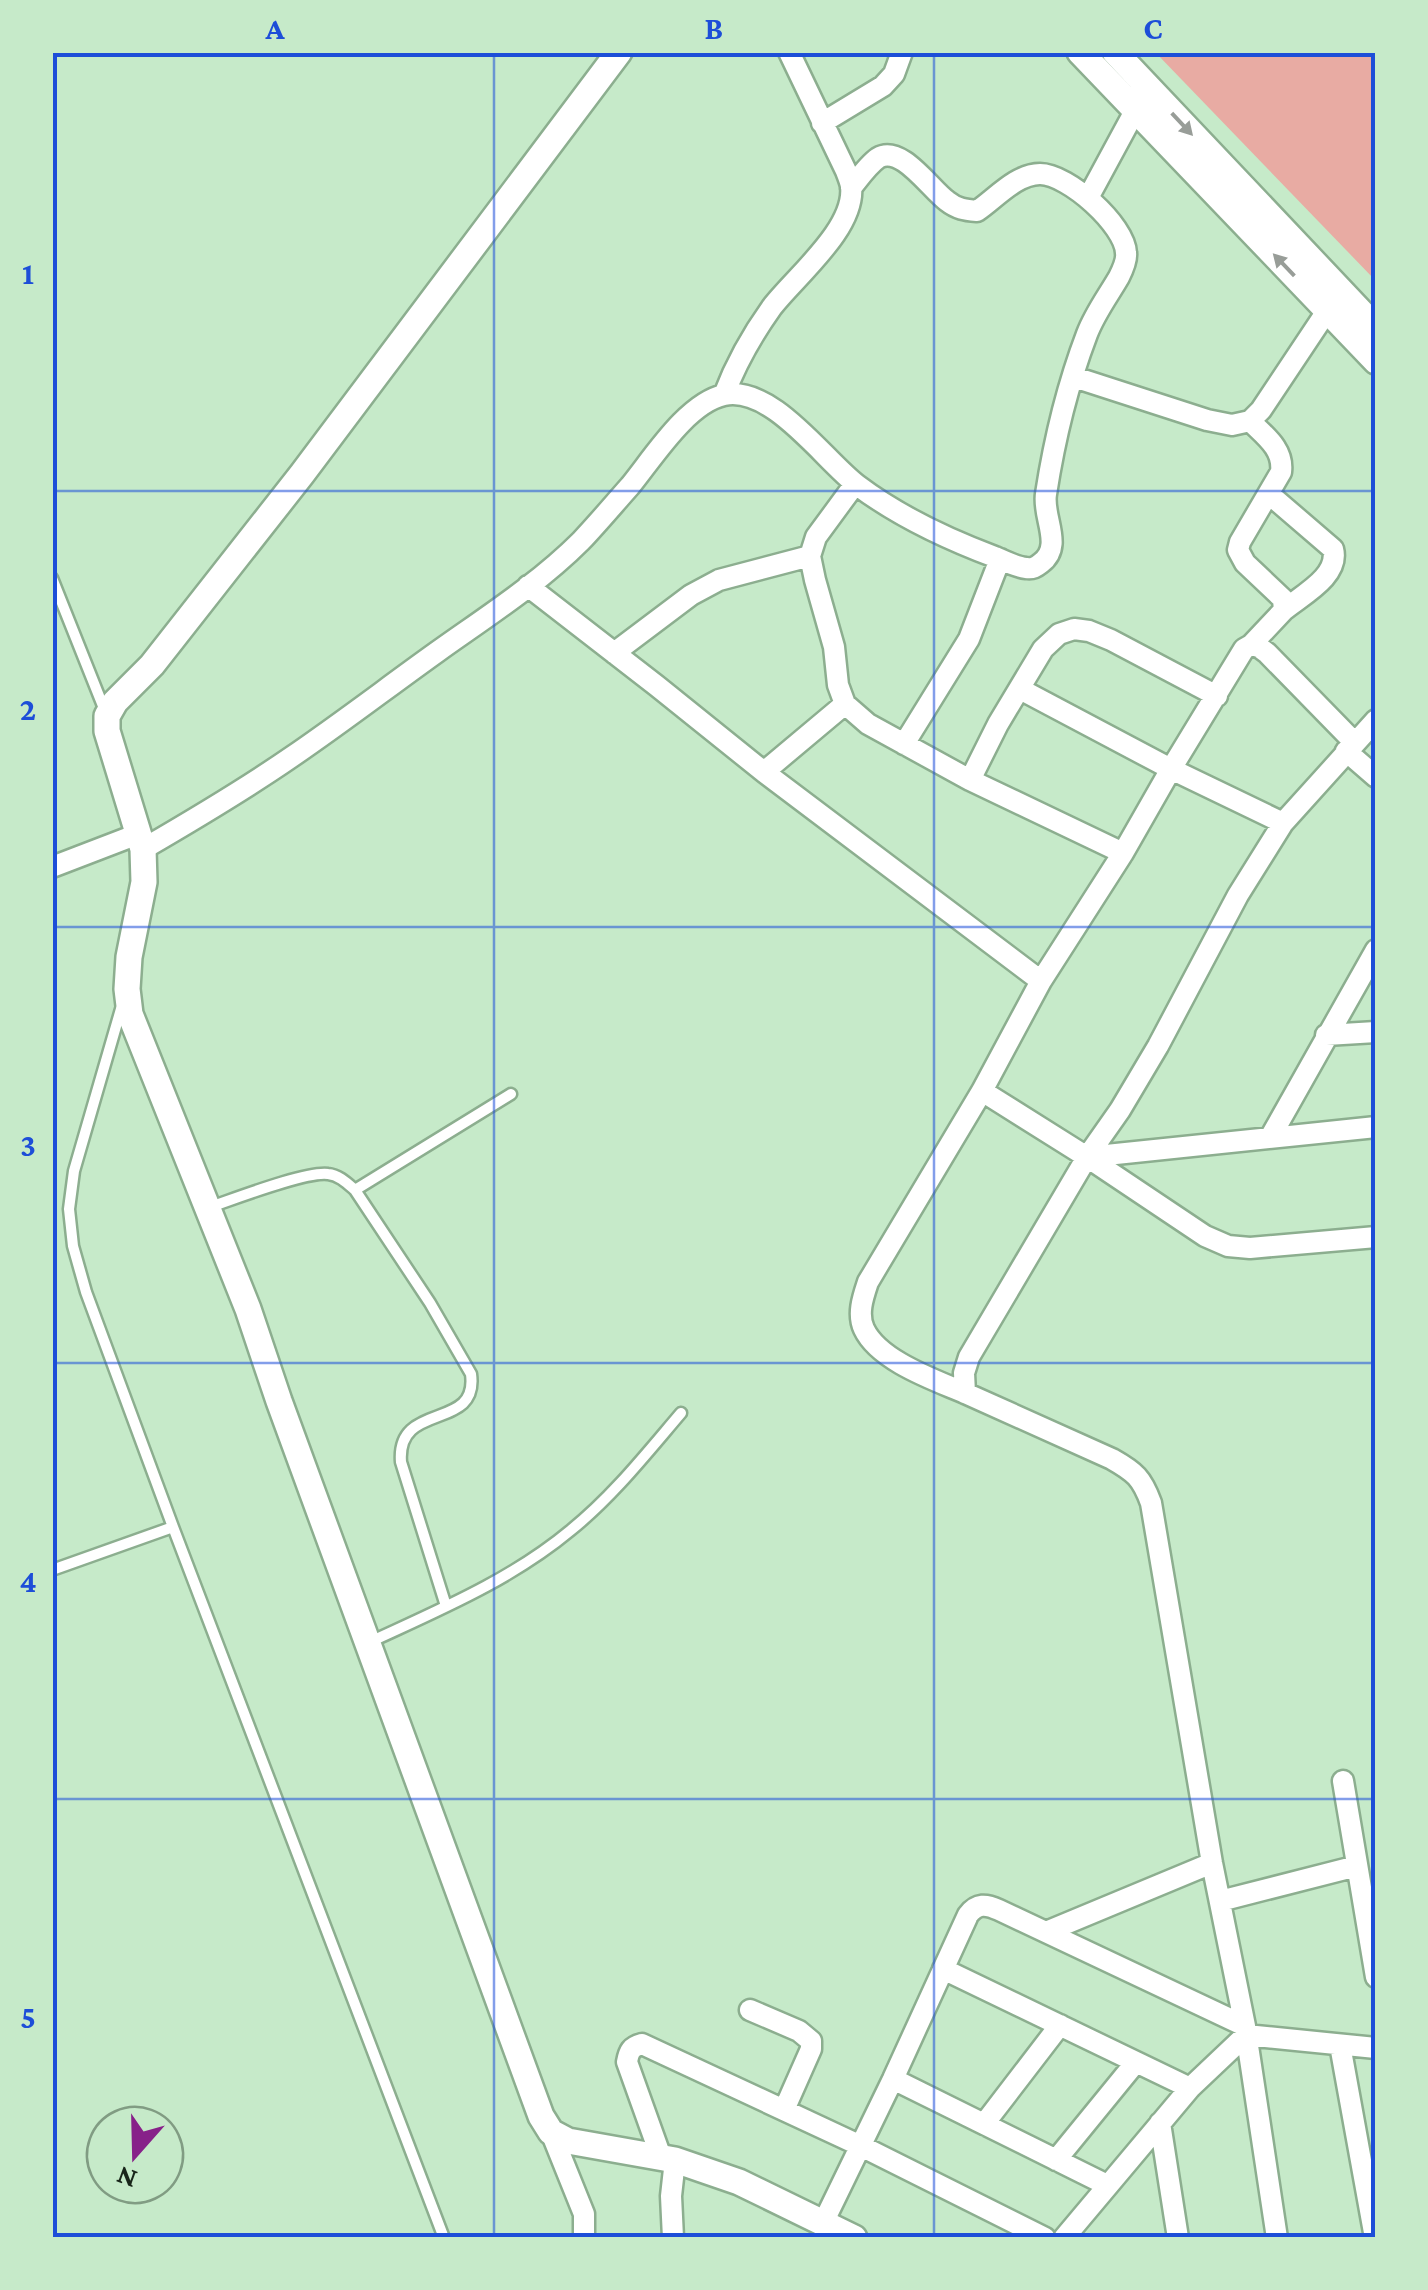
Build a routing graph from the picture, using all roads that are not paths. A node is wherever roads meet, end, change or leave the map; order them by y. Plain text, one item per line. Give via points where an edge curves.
1 (619, 52) edge
2 (789, 52) edge
3 (902, 52) edge
4 (1080, 52) edge
5 (1115, 52) edge
6 (1142, 99) junction
7 (822, 123) junction
8 (851, 188) junction
9 (1088, 196) junction
10 (1333, 300) junction
11 (1376, 328) edge
12 (1376, 361) edge
13 (1074, 377) junction
14 (724, 395) junction
15 (1250, 420) junction
16 (855, 484) junction
17 (1270, 494) junction
18 (810, 556) junction
19 (1000, 560) junction
20 (52, 578) edge
21 (528, 586) junction
22 (1284, 610) junction
23 (1250, 645) junction
24 (614, 652) junction
25 (1020, 688) junction
26 (1217, 696) junction
27 (845, 704) junction
28 (107, 716) junction
29 (1376, 720) edge
30 (904, 744) junction
31 (1350, 747) junction
32 (1171, 769) junction
33 (764, 772) junction
34 (1376, 776) edge
35 (970, 780) junction
36 (1284, 824) junction
37 (140, 842) junction
38 (1123, 853) junction
39 (52, 866) edge
40 (1376, 950) edge
41 (1042, 981) junction
42 (127, 989) junction
43 (1376, 1032) edge
44 (1326, 1035) junction
45 (982, 1092) junction
46 (511, 1094) dead end
47 (1376, 1127) edge
48 (1270, 1136) junction
49 (1086, 1156) junction
50 (355, 1190) junction
51 (209, 1207) junction
52 (1376, 1236) edge
53 (966, 1393) junction
54 (681, 1413) dead end
55 (173, 1527) junction
56 (52, 1570) edge
57 (446, 1606) junction
58 (369, 1642) junction
59 (1344, 1781) dead end
60 (1212, 1863) junction
61 (1365, 1879) edge
62 (1220, 1900) junction
63 (1046, 1932) junction
64 (943, 1968) junction
65 (1376, 1977) edge
66 (750, 2010) dead end
67 (1060, 2025) junction
68 (1246, 2030) junction
69 (1340, 2045) junction
70 (1376, 2048) edge
71 (1136, 2062) junction
72 (893, 2079) junction
73 (1190, 2088) junction
74 (784, 2110) junction
75 (1160, 2123) junction
76 (984, 2124) junction
77 (551, 2132) junction
78 (861, 2146) junction
79 (668, 2159) junction
80 (1056, 2160) junction
81 (1107, 2185) junction
82 (824, 2221) junction
83 (444, 2238) edge
84 (584, 2238) edge
85 (673, 2238) edge
86 (854, 2238) edge
87 (1044, 2238) edge
88 (1064, 2238) edge
89 (1178, 2238) edge
90 (1277, 2238) edge
91 (1375, 2238) edge

1 - 28 street via 302,474
2 - 7 street
3 - 7 street via 882,86
4 - 6 street
5 - 6 street
6 - 9 street
6 - 10 street
7 - 8 street
8 - 9 street via 875,161 892,155 962,210 977,211 1017,180 1039,174
8 - 14 street via 837,231 774,304
9 - 13 street via 1126,253 1087,333
10 - 11 street
10 - 12 street
10 - 15 street
13 - 15 street via 1207,420
13 - 19 street via 1044,504 1050,553 1036,568
14 - 16 street via 746,397 791,421
14 - 21 street via 679,426 579,543
15 - 17 street via 1282,461
16 - 18 street via 816,536
16 - 19 street
17 - 22 street via 1238,550 1284,598
17 - 22 street via 1333,549 1335,558 1327,574
18 - 24 street via 719,580
18 - 27 street
19 - 30 street via 968,639
20 - 28 lane
21 - 24 street
21 - 37 street via 224,802
22 - 23 street
23 - 26 street
23 - 31 street via 1266,653
24 - 33 street
25 - 26 street via 1044,649 1074,628
25 - 32 street
25 - 35 street
26 - 32 street
27 - 30 street
27 - 33 street
28 - 37 street
29 - 31 street
30 - 35 street
31 - 34 street
31 - 36 street
32 - 36 street
32 - 38 street
33 - 41 street
35 - 38 street
36 - 49 street via 1120,1110
37 - 39 street
37 - 42 street via 144,882
38 - 41 street
40 - 44 street
41 - 45 street
42 - 51 street via 130,1014
42 - 55 lane via 69,1208 86,1292
43 - 44 street
44 - 48 street
45 - 49 street
45 - 53 street via 868,1282 861,1305 864,1328 881,1350
46 - 50 lane
47 - 48 street
48 - 49 street
49 - 52 street via 1228,1246
49 - 53 street via 969,1357
50 - 51 lane via 326,1173
50 - 57 lane via 471,1374 468,1398 415,1426 400,1448
51 - 58 street
53 - 60 street via 1112,1458 1144,1484
54 - 57 lane via 570,1532
55 - 56 lane
55 - 83 lane
57 - 58 lane
58 - 77 street
59 - 61 street
60 - 62 street
60 - 63 street
61 - 62 street
61 - 65 street
62 - 68 street
63 - 64 street via 981,1905 968,1915
63 - 68 street
64 - 67 street
64 - 72 street
66 - 74 street via 811,2041
67 - 71 street
67 - 76 street
68 - 69 street
68 - 73 street
68 - 90 street
69 - 70 street
69 - 91 street
71 - 73 street
71 - 80 street
72 - 76 street
72 - 78 street
73 - 75 street
74 - 78 street
74 - 79 street via 634,2046 627,2062
75 - 81 street
75 - 89 street
76 - 80 street
77 - 79 street
77 - 84 street via 584,2214
78 - 82 street
78 - 87 street
79 - 82 street
79 - 85 street
80 - 81 street
81 - 88 street
82 - 86 street

